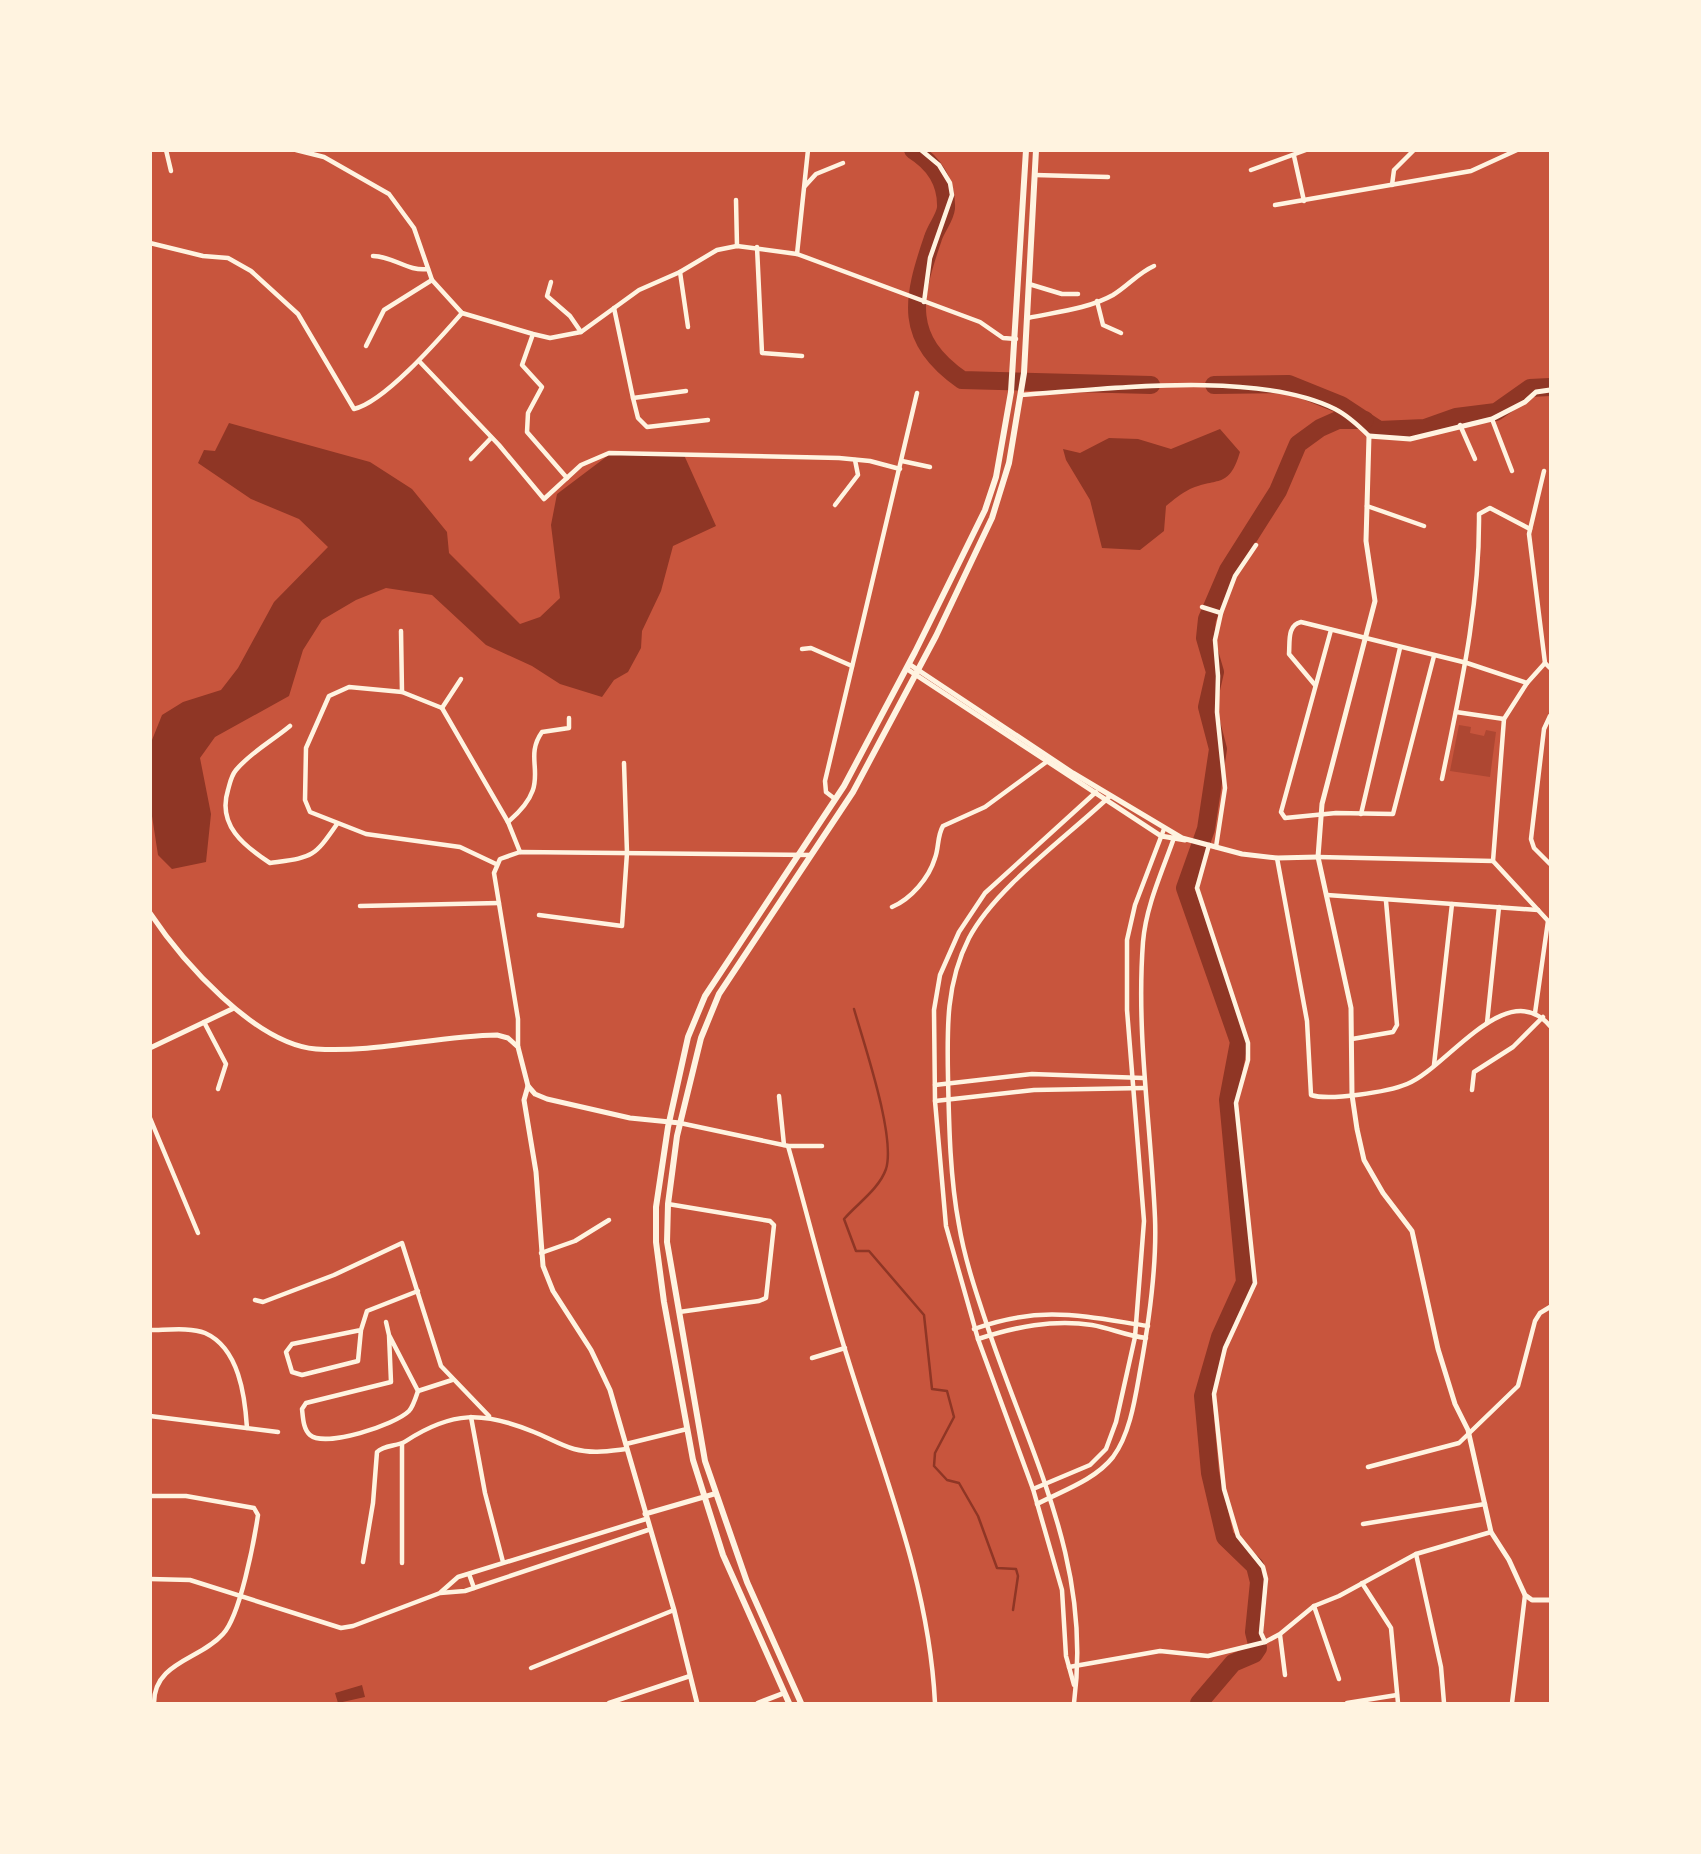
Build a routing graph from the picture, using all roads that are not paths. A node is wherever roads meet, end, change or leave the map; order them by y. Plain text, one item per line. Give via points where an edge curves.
1 (166, 150) edge
2 (296, 150) edge
3 (808, 150) edge
4 (921, 150) edge
5 (1026, 150) edge
6 (1036, 150) edge
7 (1306, 150) edge
8 (1414, 150) edge
9 (1517, 150) edge
10 (1294, 156) junction
11 (843, 163) dead end
12 (1251, 170) dead end
13 (171, 171) dead end
14 (1035, 175) junction
15 (1108, 177) dead end
16 (1392, 185) junction
17 (805, 187) junction
18 (736, 200) dead end
19 (1304, 201) junction
20 (1275, 205) dead end
21 (150, 243) edge
22 (737, 246) junction
23 (757, 247) junction
24 (797, 254) junction
25 (373, 256) dead end
26 (1154, 266) dead end
27 (428, 269) junction
28 (680, 272) junction
29 (432, 279) junction
30 (551, 282) dead end
31 (1029, 284) junction
32 (1078, 294) dead end
33 (1097, 301) junction
34 (923, 302) junction
35 (614, 308) junction
36 (462, 313) junction
37 (1028, 318) junction
38 (688, 327) dead end
39 (581, 332) junction
40 (1121, 333) dead end
41 (533, 334) junction
42 (1016, 339) junction
43 (366, 346) dead end
44 (802, 356) dead end
45 (418, 361) junction
46 (1550, 390) edge
47 (686, 391) dead end
48 (917, 393) dead end
49 (1021, 394) junction
50 (633, 398) junction
51 (708, 419) dead end
52 (1492, 419) junction
53 (1460, 425) junction
54 (1369, 436) junction
55 (491, 438) junction
56 (471, 459) dead end
57 (1475, 459) dead end
58 (855, 460) junction
59 (902, 461) junction
60 (930, 467) dead end
61 (900, 469) junction
62 (1512, 471) dead end
63 (1544, 471) dead end
64 (567, 478) junction
65 (835, 505) dead end
66 (1367, 506) junction
67 (1424, 526) dead end
68 (1530, 529) junction
69 (1256, 545) dead end
70 (1204, 608) dead end
71 (1218, 612) junction
72 (1331, 630) junction
73 (401, 631) dead end
74 (1366, 639) junction
75 (1400, 648) junction
76 (802, 649) dead end
77 (1434, 656) junction
78 (1466, 663) junction
79 (1545, 663) junction
80 (852, 666) junction
81 (908, 666) junction
82 (1550, 668) edge
83 (917, 672) junction
84 (461, 679) dead end
85 (1527, 682) junction
86 (1315, 685) junction
87 (402, 692) junction
88 (442, 708) junction
89 (1456, 712) junction
90 (1550, 716) edge
91 (569, 718) dead end
92 (1504, 719) junction
93 (290, 726) dead end
94 (1049, 760) junction
95 (624, 763) dead end
96 (1442, 779) dead end
97 (1097, 791) junction
98 (1107, 798) junction
99 (836, 800) junction
100 (1361, 814) junction
101 (1320, 816) junction
102 (508, 822) junction
103 (337, 824) junction
104 (1164, 829) junction
105 (1161, 836) junction
106 (1174, 837) junction
107 (1207, 844) junction
108 (1216, 847) junction
109 (520, 852) junction
110 (627, 853) junction
111 (800, 855) junction
112 (811, 855) junction
113 (1318, 857) junction
114 (1278, 858) junction
115 (1493, 861) junction
116 (496, 863) junction
117 (1550, 864) edge
118 (1327, 895) junction
119 (1386, 901) junction
120 (499, 903) junction
121 (1452, 904) junction
122 (360, 906) dead end
123 (892, 907) dead end
124 (1499, 907) junction
125 (1538, 910) junction
126 (150, 913) edge
127 (540, 915) dead end
128 (1549, 922) edge
129 (232, 1009) junction
130 (1535, 1013) junction
131 (1543, 1017) junction
132 (204, 1021) junction
133 (1487, 1023) junction
134 (1550, 1026) edge
135 (1352, 1039) junction
136 (518, 1047) junction
137 (150, 1048) edge
138 (1434, 1065) junction
139 (1143, 1078) junction
140 (1132, 1079) junction
141 (948, 1083) junction
142 (935, 1085) junction
143 (528, 1086) junction
144 (1144, 1088) junction
145 (218, 1089) dead end
146 (1133, 1090) junction
147 (1472, 1090) dead end
148 (1352, 1095) junction
149 (779, 1097) dead end
150 (949, 1100) junction
151 (935, 1101) junction
152 (150, 1118) edge
153 (669, 1121) junction
154 (680, 1123) junction
155 (786, 1146) junction
156 (822, 1146) dead end
157 (668, 1204) junction
158 (609, 1220) dead end
159 (198, 1233) dead end
160 (540, 1253) junction
161 (418, 1291) junction
162 (255, 1300) dead end
163 (675, 1300) junction
164 (664, 1303) junction
165 (1550, 1307) edge
166 (678, 1312) junction
167 (386, 1322) dead end
168 (987, 1324) junction
169 (1137, 1324) junction
170 (1148, 1326) junction
171 (974, 1329) junction
172 (150, 1330) edge
173 (361, 1330) junction
174 (389, 1335) junction
175 (990, 1335) junction
176 (1135, 1337) junction
177 (1146, 1338) junction
178 (978, 1339) junction
179 (845, 1348) junction
180 (812, 1358) dead end
181 (452, 1381) junction
182 (418, 1391) junction
183 (150, 1416) edge
184 (489, 1416) junction
185 (471, 1417) junction
186 (247, 1428) junction
187 (687, 1429) junction
188 (1468, 1430) junction
189 (278, 1432) dead end
190 (402, 1444) junction
191 (627, 1446) junction
192 (1368, 1467) dead end
193 (1045, 1485) junction
194 (1033, 1489) junction
195 (715, 1494) junction
196 (150, 1496) edge
197 (704, 1497) junction
198 (1051, 1497) junction
199 (1037, 1504) junction
200 (1485, 1504) junction
201 (645, 1516) junction
202 (1363, 1524) dead end
203 (649, 1530) junction
204 (1491, 1532) junction
205 (1416, 1553) junction
206 (503, 1562) junction
207 (363, 1563) dead end
208 (402, 1563) dead end
209 (469, 1574) junction
210 (150, 1579) edge
211 (1362, 1583) junction
212 (474, 1588) junction
213 (240, 1593) junction
214 (440, 1593) junction
215 (1525, 1595) junction
216 (1550, 1600) edge
217 (1314, 1606) junction
218 (674, 1611) junction
219 (1280, 1634) junction
220 (1263, 1643) junction
221 (1078, 1666) junction
222 (1069, 1667) junction
223 (531, 1668) dead end
224 (1285, 1675) dead end
225 (690, 1676) junction
226 (1339, 1679) dead end
227 (1075, 1689) junction
228 (784, 1693) junction
229 (1398, 1695) junction
230 (154, 1703) edge
231 (609, 1703) edge
232 (697, 1703) edge
233 (758, 1703) edge
234 (789, 1703) edge
235 (801, 1703) edge
236 (934, 1703) edge
237 (1074, 1703) edge
238 (1347, 1703) edge
239 (1398, 1703) edge
240 (1444, 1703) edge
241 (1512, 1703) edge

1 - 13 street
2 - 27 street via 324,158 390,194 414,228
3 - 17 street
4 - 34 street via 939,165 953,195 930,258
5 - 42 main road
6 - 14 main road
7 - 10 street
8 - 16 street via 1394,170
9 - 16 street via 1471,171
10 - 12 street
10 - 19 street
11 - 17 street via 816,174
14 - 15 street
14 - 31 main road
16 - 19 street
17 - 24 street
18 - 22 street
19 - 20 street
21 - 45 street via 228,258 251,271 298,314 354,409 375,398
22 - 23 street
22 - 28 street via 717,250
23 - 24 street
23 - 44 street via 762,353
24 - 34 street
25 - 27 street via 418,271
26 - 33 street via 1114,295
27 - 29 street
28 - 35 street via 639,289
28 - 38 street
29 - 36 street
29 - 43 street via 384,310
30 - 39 street via 547,296
31 - 32 street
31 - 37 main road
33 - 37 street
33 - 40 street via 1104,325
34 - 42 street via 980,322 1003,338
35 - 39 street
35 - 50 street
36 - 41 street
36 - 45 street
37 - 49 main road
39 - 41 street via 550,338
41 - 64 street via 522,365 542,387 528,413 527,432
42 - 81 main road via 996,477 985,510
45 - 55 street
46 - 52 street via 1536,391
47 - 50 street
48 - 59 street
49 - 54 street via 1160,386 1269,388 1338,410
49 - 83 main road via 1009,463 992,518
50 - 51 street via 638,418 647,427
52 - 53 street
52 - 62 street
53 - 54 street via 1410,439
53 - 57 street
54 - 66 street
55 - 56 street
55 - 64 street via 544,499
58 - 61 street
58 - 64 street via 609,453 581,465
58 - 65 street via 858,475
59 - 60 street
59 - 61 street
61 - 80 street
63 - 68 street
66 - 67 street
66 - 74 street via 1366,541 1375,601
68 - 78 street via 1490,508 1479,514 1479,560
68 - 79 street
69 - 71 street
70 - 71 street
71 - 108 street via 1214,640 1217,712 1226,788
72 - 74 street
72 - 86 street
72 - 86 street via 1301,622 1291,628 1291,659
73 - 87 street
74 - 75 street
74 - 101 street
75 - 77 street
75 - 100 street
76 - 80 street via 811,648
77 - 78 street
77 - 100 street via 1393,814
78 - 85 street
78 - 89 street
79 - 82 street
79 - 85 street
80 - 99 street via 825,781 826,792
81 - 83 street
81 - 99 main road
83 - 94 street
83 - 112 main road via 853,792
84 - 88 street
85 - 92 street
86 - 101 street via 1280,812 1285,818
87 - 88 street
87 - 103 street via 349,687 329,696 306,748 305,800 310,811
88 - 102 street
89 - 92 street
89 - 96 street
90 - 117 street via 1544,729 1531,839
91 - 102 street via 569,728 542,732 535,742 536,789 525,808
92 - 115 street
93 - 103 street via 233,773 225,798 230,829 244,846 270,863 318,852
94 - 97 street
94 - 123 street via 985,807 943,826 927,876 904,902
95 - 110 street
97 - 98 street
97 - 142 street via 985,893 958,932 940,975 934,1010
98 - 104 street
98 - 105 street
98 - 141 street via 995,901 970,937 953,977 947,1010
99 - 111 main road
100 - 101 street
101 - 113 street
102 - 109 street
103 - 116 street via 387,839 460,847
104 - 105 street
104 - 106 street
105 - 106 street
105 - 140 street via 1127,940
106 - 107 street
106 - 139 street via 1143,940
107 - 108 street
107 - 220 street via 1197,888 1248,1043 1236,1103 1255,1283 1225,1348 1214,1394 1224,1489 1238,1536 1263,1567 1266,1579
108 - 114 street
109 - 110 street
109 - 116 street
110 - 111 street
110 - 127 street via 622,926
111 - 112 street
111 - 153 main road via 705,996 688,1037
112 - 154 main road via 719,994 701,1038
113 - 114 street
113 - 115 street
113 - 118 street
114 - 148 street via 1307,1021 1308,1092 1315,1097
115 - 125 street
116 - 120 street
118 - 119 street
118 - 135 street via 1351,1008
119 - 121 street
119 - 135 street via 1397,1025 1393,1032
120 - 122 street
120 - 136 street via 519,1019
121 - 124 street
121 - 138 street
124 - 125 street
124 - 133 street
125 - 128 street
126 - 129 street
128 - 130 street
129 - 132 street
129 - 136 street via 266,1030 313,1049 497,1035
130 - 131 street
130 - 133 street via 1510,1012
131 - 134 street
131 - 147 street via 1513,1046 1474,1072
132 - 137 street
132 - 145 street via 226,1062
133 - 138 street
135 - 148 street
136 - 143 street
138 - 148 street via 1408,1084
139 - 140 street
139 - 144 street
140 - 141 street via 1032,1074
140 - 146 street
141 - 142 street
141 - 150 street
142 - 151 street
143 - 153 street via 547,1099 630,1118
143 - 160 street via 524,1100 536,1172
144 - 146 street
144 - 170 street via 1155,1221
146 - 150 street via 1034,1090
146 - 169 street via 1144,1221
148 - 188 street via 1364,1160 1412,1231 1438,1349 1455,1405
149 - 155 street
150 - 151 street
150 - 168 street via 959,1225
151 - 171 street via 946,1226
152 - 159 street
153 - 154 street
153 - 164 main road via 656,1207
154 - 155 street
154 - 157 main road
155 - 156 street
155 - 179 street
157 - 163 main road via 667,1242
157 - 166 street via 774,1225 766,1298
158 - 160 street via 575,1241
160 - 191 street via 554,1291 610,1390
161 - 162 street via 402,1242 334,1275
161 - 173 street via 367,1311
161 - 181 street via 438,1359
163 - 164 main road
163 - 166 main road
164 - 187 main road
165 - 188 street via 1535,1321 1518,1385
166 - 195 main road
167 - 174 street
168 - 169 street via 1059,1313
168 - 171 street
168 - 175 street
169 - 170 street
169 - 176 street
170 - 177 street
171 - 178 street
172 - 186 street via 205,1333 220,1347 237,1368 245,1394
173 - 173 street via 358,1361 302,1375 292,1372 286,1352 292,1344
174 - 182 street
174 - 182 street via 391,1382 306,1403 302,1409 306,1430 314,1438 363,1432 409,1411
175 - 176 street via 1032,1324 1060,1324 1092,1325
175 - 178 street
175 - 193 street
176 - 177 street
176 - 193 street via 1106,1449 1090,1465
177 - 198 street via 1136,1396 1114,1455 1099,1471
178 - 194 street
179 - 180 street
179 - 236 street via 916,1573 932,1653
181 - 182 street
181 - 184 street
183 - 186 street
184 - 185 street
184 - 191 street via 574,1449 601,1452
185 - 190 street via 425,1428
185 - 206 street
186 - 189 street
187 - 191 street
187 - 197 main road
188 - 192 street via 1463,1440 1453,1445
188 - 200 street
190 - 207 street via 377,1452
190 - 208 street
191 - 201 street
193 - 194 street
193 - 198 street
194 - 199 street
195 - 197 street
195 - 235 main road via 747,1582
196 - 213 street via 186,1496 257,1509
197 - 201 street
197 - 228 main road via 723,1555
198 - 199 street
198 - 221 street via 1074,1588
199 - 222 street via 1062,1590
200 - 202 street
200 - 204 street
201 - 203 street
201 - 206 street
203 - 212 street
203 - 218 street
204 - 205 street
204 - 215 street
205 - 211 street
205 - 240 street via 1441,1667
206 - 209 street
209 - 212 street
209 - 214 street via 458,1577
210 - 213 street via 190,1580
211 - 217 street
211 - 229 street via 1391,1628
212 - 214 street
213 - 214 street via 341,1628
213 - 230 street via 234,1619 223,1635 169,1669 159,1681
215 - 216 street via 1532,1600
215 - 241 street
217 - 219 street
217 - 226 street
218 - 223 street
218 - 225 street
219 - 220 street
219 - 224 street
220 - 221 street via 1208,1656 1160,1651
221 - 222 street
221 - 227 street
222 - 227 street
225 - 231 street
225 - 232 street
227 - 237 street
228 - 233 street
228 - 234 main road
229 - 238 street
229 - 239 street

